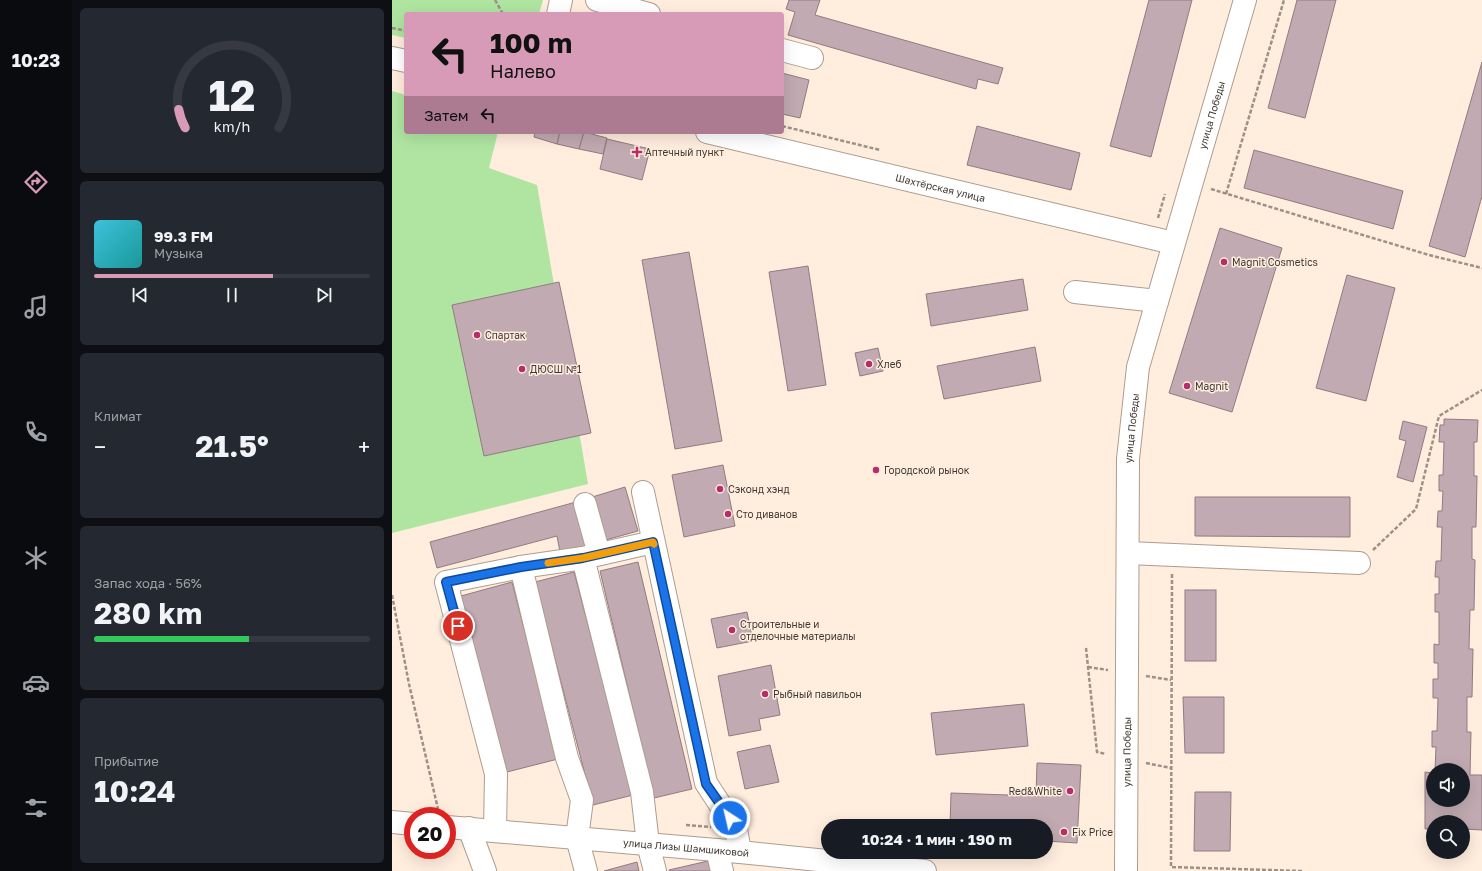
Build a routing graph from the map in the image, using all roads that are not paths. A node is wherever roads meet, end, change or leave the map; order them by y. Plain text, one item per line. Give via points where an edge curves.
1 (561, 0) edge
2 (597, 0) edge
3 (1245, 0) edge
4 (558, 12) edge
5 (642, 12) edge
6 (784, 51) edge
7 (392, 58) edge
8 (812, 58) dead end
9 (404, 61) edge
10 (715, 134) edge
11 (1173, 243) junction
12 (1075, 292) dead end
13 (1157, 301) junction
14 (643, 492) dead end
15 (585, 504) dead end
16 (653, 542) junction
17 (1128, 553) junction
18 (591, 556) junction
19 (1359, 563) road end
20 (521, 567) junction
21 (392, 822) edge
22 (404, 823) edge
23 (456, 824) edge
24 (469, 828) junction
25 (495, 831) junction
26 (577, 838) junction
27 (648, 844) junction
28 (717, 850) junction
29 (740, 852) junction
30 (485, 871) edge
31 (586, 871) edge
32 (655, 871) edge
33 (722, 871) edge
34 (925, 871) edge
35 (1126, 871) edge

1 - 4 street
2 - 5 street
3 - 11 street, улица Победы
6 - 8 street
7 - 9 street
10 - 11 street, Шахтёрская улица
11 - 13 street, улица Победы
12 - 13 street
13 - 17 street, улица Победы via 1138,367 1128,459
14 - 16 street
15 - 18 street
16 - 18 street
16 - 29 street via 706,784 736,829
17 - 19 street
17 - 35 street, улица Победы
18 - 20 street
18 - 27 street via 642,792
20 - 25 street via 446,582 496,774
20 - 26 street via 567,758 582,800
21 - 22 street
23 - 24 street, улица Лизы Шамшиковой
24 - 25 street, улица Лизы Шамшиковой
24 - 30 street
25 - 26 street, улица Лизы Шамшиковой
26 - 27 street, улица Лизы Шамшиковой
26 - 31 street
27 - 28 street, улица Лизы Шамшиковой
27 - 32 street
28 - 29 street, улица Лизы Шамшиковой
28 - 33 street
29 - 34 street, улица Лизы Шамшиковой

